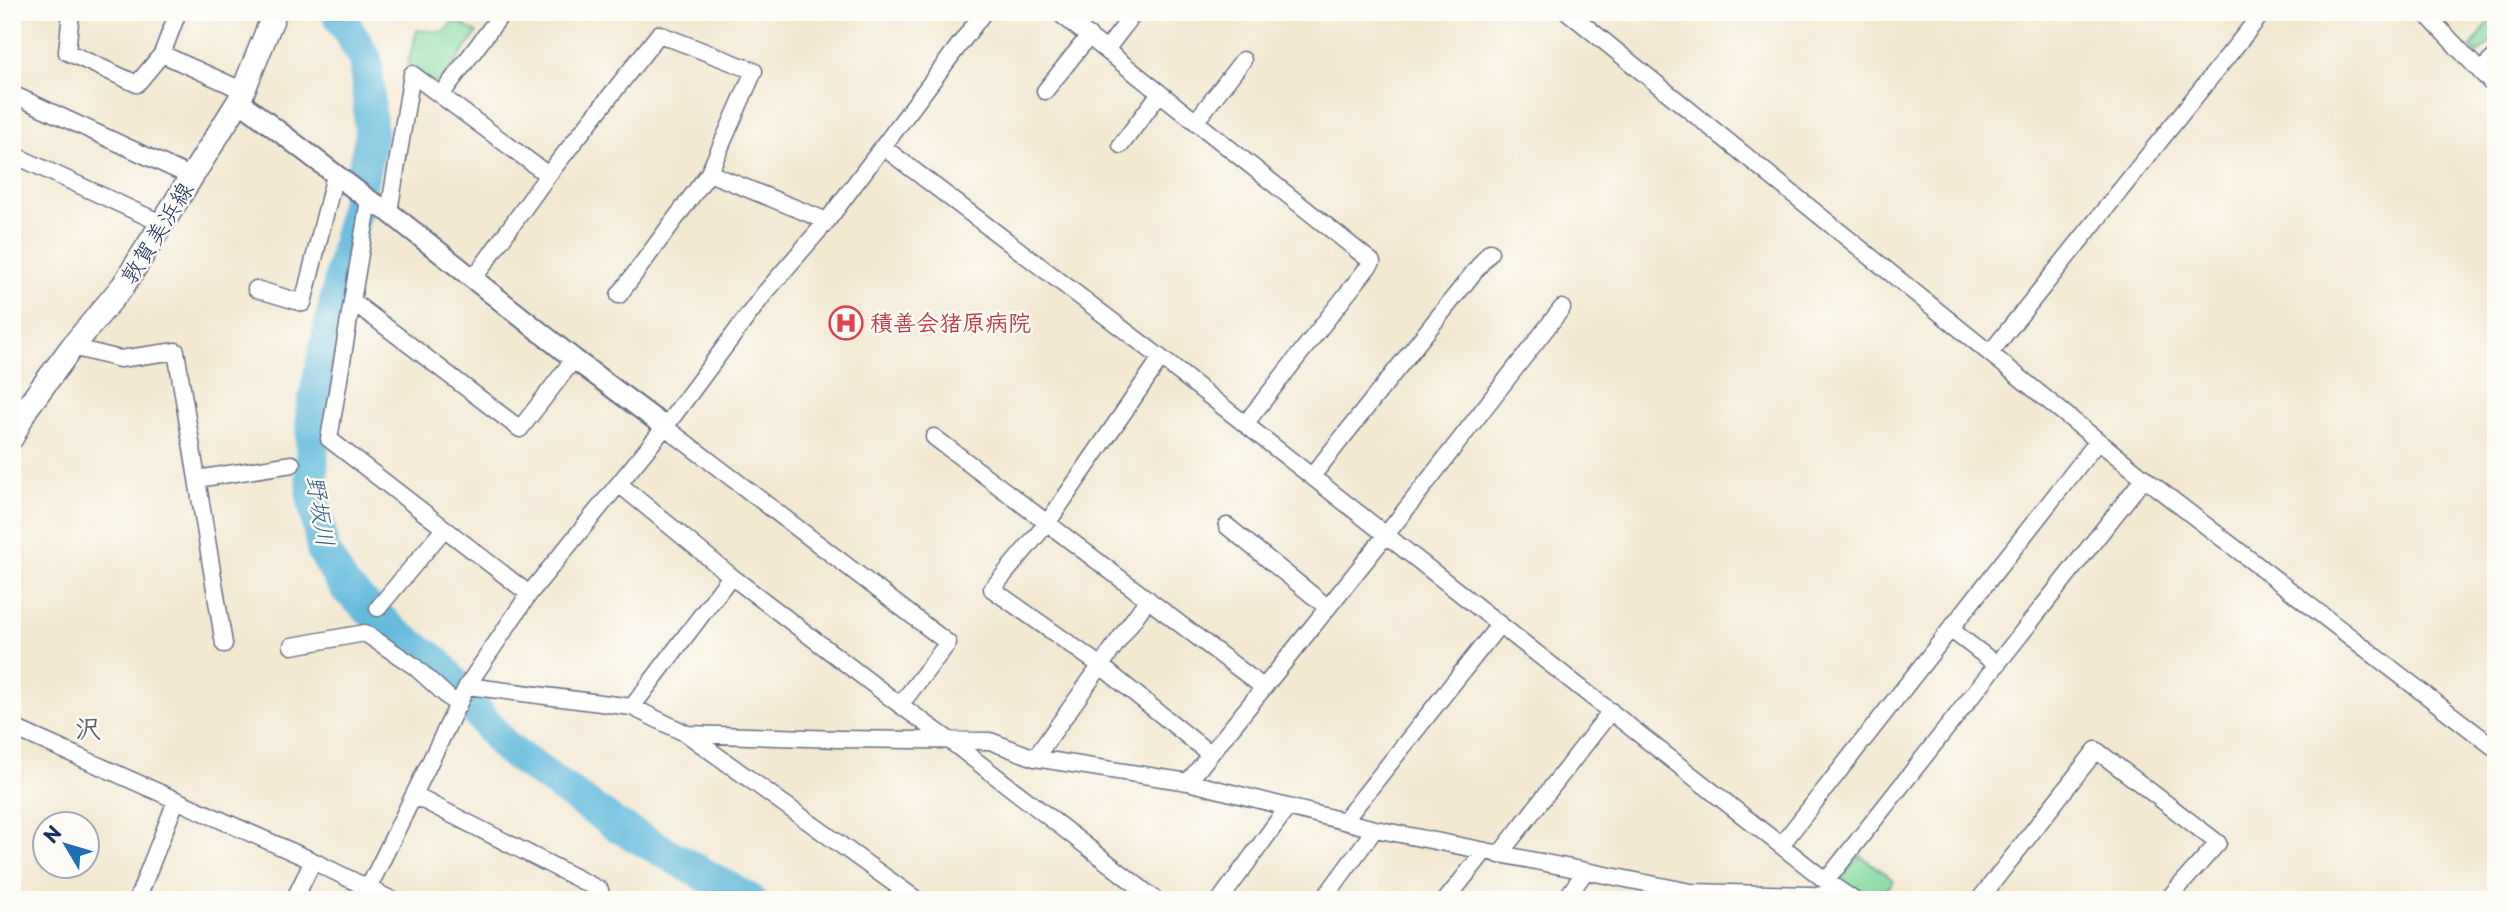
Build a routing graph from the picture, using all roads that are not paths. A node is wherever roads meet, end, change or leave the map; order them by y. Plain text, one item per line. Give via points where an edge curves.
1 (71, 12) edge
2 (178, 12) edge
3 (275, 12) edge
4 (503, 12) edge
5 (984, 12) edge
6 (1058, 12) edge
7 (1135, 12) edge
8 (1568, 12) edge
9 (2263, 12) edge
10 (2432, 16) edge
11 (1089, 36) junction
12 (1106, 50) junction
13 (162, 54) junction
14 (2496, 57) edge
15 (1243, 60) dead end
16 (2481, 70) junction
17 (2496, 88) edge
18 (1045, 91) dead end
19 (12, 93) edge
20 (1160, 93) junction
21 (441, 95) junction
22 (242, 96) junction
23 (1196, 121) junction
24 (1121, 145) dead end
25 (883, 147) junction
26 (12, 154) edge
27 (709, 173) junction
28 (335, 175) junction
29 (548, 175) junction
30 (192, 177) junction
31 (369, 200) junction
32 (389, 212) junction
33 (827, 221) junction
34 (163, 224) junction
35 (1490, 251) dead end
36 (474, 278) junction
37 (256, 289) dead end
38 (619, 295) dead end
39 (352, 301) junction
40 (1562, 308) dead end
41 (72, 347) junction
42 (1990, 354) junction
43 (1161, 358) junction
44 (574, 359) junction
45 (1245, 424) junction
46 (665, 427) junction
47 (12, 437) edge
48 (934, 437) dead end
49 (2098, 441) junction
50 (292, 464) dead end
51 (1311, 476) junction
52 (2144, 478) junction
53 (197, 479) junction
54 (618, 484) junction
55 (1048, 522) junction
56 (1227, 526) dead end
57 (444, 529) junction
58 (1386, 535) junction
59 (731, 576) junction
60 (529, 594) junction
61 (1148, 599) junction
62 (1327, 607) junction
63 (378, 608) dead end
64 (1500, 624) junction
65 (1950, 629) junction
66 (224, 644) dead end
67 (292, 646) dead end
68 (1997, 665) junction
69 (1101, 666) junction
70 (467, 686) junction
71 (1263, 687) junction
72 (900, 705) junction
73 (458, 706) junction
74 (632, 707) junction
75 (1611, 711) junction
76 (12, 727) edge
77 (687, 734) junction
78 (949, 740) junction
79 (2496, 749) edge
80 (1210, 754) junction
81 (1035, 758) junction
82 (1188, 782) junction
83 (415, 796) junction
84 (177, 802) junction
85 (1288, 807) junction
86 (1343, 821) junction
87 (1375, 829) junction
88 (1781, 845) junction
89 (1492, 854) junction
90 (313, 861) junction
91 (1585, 872) junction
92 (1826, 881) junction
93 (368, 888) junction
94 (600, 890) dead end
95 (1688, 896) edge
96 (1850, 898) edge
97 (137, 900) edge
98 (294, 900) edge
99 (392, 900) edge
100 (917, 900) edge
101 (1156, 900) edge
102 (1220, 900) edge
103 (1323, 900) edge
104 (1446, 900) edge
105 (1565, 900) edge
106 (1979, 900) edge
107 (2168, 900) edge

1 - 13 street via 67,52 137,84
2 - 13 street
3 - 22 main road, 敦賀美浜線
4 - 21 street
5 - 25 street
6 - 11 street
7 - 12 street
8 - 42 street
9 - 42 street
10 - 16 street
11 - 12 street
11 - 18 street
12 - 20 street
13 - 22 street
14 - 16 street
15 - 23 street
16 - 17 street
19 - 30 street
20 - 23 street
20 - 24 street
21 - 29 street
21 - 32 street via 412,74
22 - 28 street
22 - 30 main road, 敦賀美浜線
23 - 45 street via 1372,262
25 - 33 street
25 - 43 street
26 - 34 street
27 - 29 street via 754,71 659,34
27 - 33 street
27 - 38 street
28 - 31 street
28 - 37 street via 303,303
29 - 36 street
30 - 34 main road, 敦賀美浜線
31 - 32 street
31 - 39 street
32 - 36 street
33 - 46 street via 764,294
34 - 41 main road, 敦賀美浜線 via 123,286
35 - 51 street
36 - 44 street
39 - 44 street via 520,429
39 - 57 street via 329,439
40 - 58 street
41 - 47 main road, 敦賀美浜線 via 26,409
41 - 53 street via 120,359 176,351
42 - 49 street
43 - 45 street
43 - 55 street
44 - 46 street
45 - 51 street
46 - 54 street
46 - 72 street via 947,643
48 - 55 street
49 - 52 street
49 - 65 street
50 - 53 street
51 - 58 street
52 - 68 street
52 - 79 street
53 - 66 street
54 - 59 street
54 - 60 street
55 - 61 street
55 - 69 street via 992,589
56 - 62 street
57 - 60 street
57 - 63 street
58 - 62 street
58 - 64 street
59 - 72 street
59 - 74 street
60 - 70 street
61 - 69 street
61 - 71 street
62 - 71 street
64 - 75 street
64 - 86 street
65 - 68 street
65 - 88 street
67 - 73 street via 365,633 414,666
68 - 92 street
69 - 80 street
69 - 81 street
70 - 73 street
70 - 74 street
71 - 80 street
72 - 78 street
73 - 83 street
74 - 77 street
75 - 88 street
75 - 89 street
76 - 84 street
77 - 78 street
77 - 100 street
78 - 81 street via 990,741
78 - 101 street
80 - 82 street
81 - 82 street
82 - 85 street
83 - 93 street
83 - 94 street
84 - 90 street
84 - 97 street
85 - 86 street
85 - 102 street
86 - 87 street
87 - 89 street
87 - 103 street
88 - 92 street
89 - 91 street
89 - 104 street
90 - 93 street
90 - 98 street
91 - 95 street
91 - 105 street
92 - 96 street
93 - 99 street
95 - 96 street
106 - 107 street via 2096,750 2218,843

